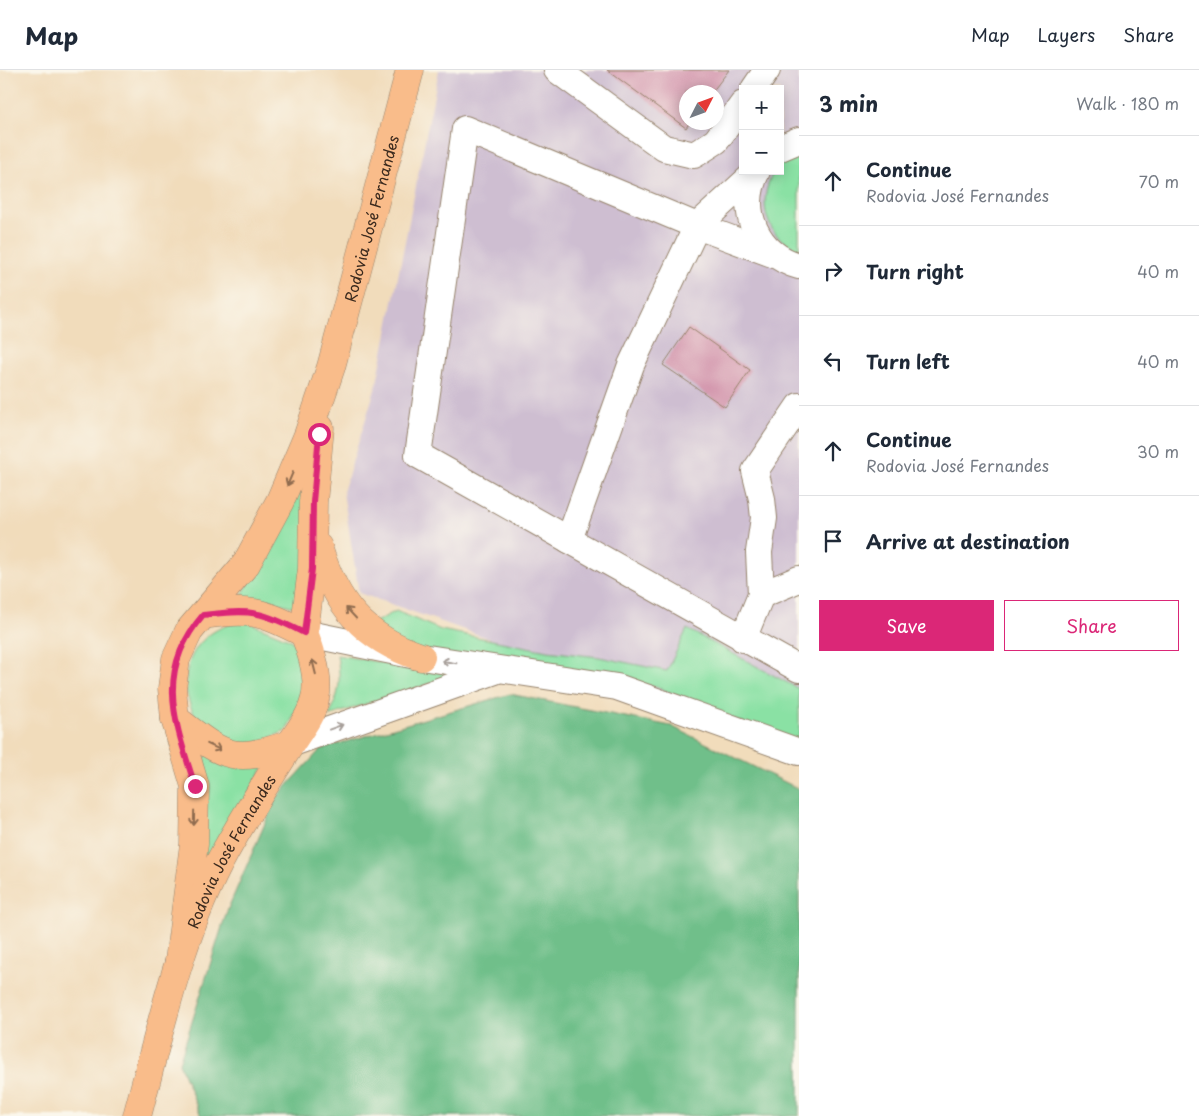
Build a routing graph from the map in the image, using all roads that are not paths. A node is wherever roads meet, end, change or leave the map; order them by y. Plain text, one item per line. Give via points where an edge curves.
1 (410, 70) edge
2 (557, 70) edge
3 (767, 70) edge
4 (757, 85) edge
5 (739, 109) edge
6 (799, 140) edge
7 (784, 146) edge
8 (753, 175) edge
9 (755, 175) edge
10 (697, 226) junction
11 (775, 255) junction
12 (799, 266) edge
13 (331, 367) junction
14 (799, 406) edge
15 (312, 530) junction
16 (569, 540) junction
17 (799, 579) edge
18 (762, 595) junction
19 (203, 615) junction
20 (304, 633) junction
21 (743, 639) junction
22 (421, 657) junction
23 (799, 669) edge
24 (497, 670) junction
25 (175, 719) junction
26 (290, 744) junction
27 (799, 752) edge
28 (179, 961) junction
29 (136, 1116) edge

1 - 13 main road, Rodovia José Fernandes
2 - 5 street via 664,148 694,155 716,141
3 - 4 street
6 - 7 street
8 - 10 street
9 - 11 street via 749,212 758,236
10 - 11 street
10 - 16 street via 631,366
10 - 16 street via 466,129 418,456
11 - 12 street
13 - 15 main road, Rodovia José Fernandes via 319,434
13 -> 19 main road, Rodovia José Fernandes via 308,435 280,501 246,564
14 - 18 street via 755,471 764,518 759,552
15 - 20 main road, Rodovia José Fernandes via 312,569
22 -> 15 main road via 384,642 345,608 331,585
16 - 21 street
17 - 18 street
18 - 21 street
19 - 20 main road via 253,611
19 - 25 main road via 189,631 176,659 172,688
20 - 22 street
26 -> 20 main road via 307,720 315,699 317,676
21 - 23 street
24 -> 22 street
26 -> 24 street
24 - 27 street via 618,687
25 -> 26 main road via 203,742 235,755 252,755
25 -> 28 main road, Rodovia José Fernandes via 195,786 194,844
26 - 28 main road, Rodovia José Fernandes via 225,852 199,905
28 - 29 main road, Rodovia José Fernandes

